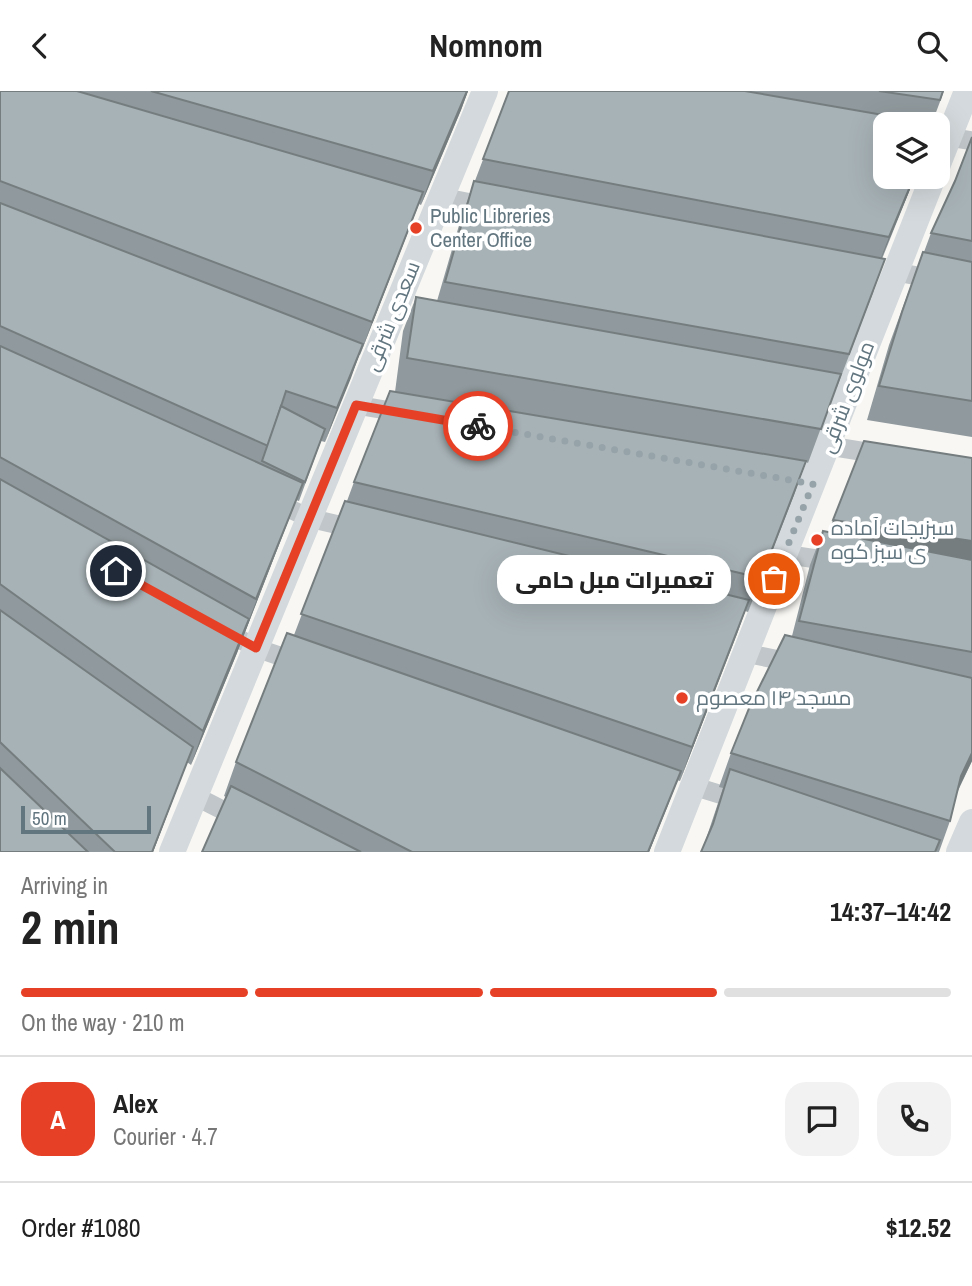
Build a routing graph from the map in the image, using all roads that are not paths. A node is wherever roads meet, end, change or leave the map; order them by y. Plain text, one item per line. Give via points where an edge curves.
1 (967, 91) edge
2 (477, 99) edge
3 (950, 141) edge
4 (928, 189) edge
5 (509, 210) edge
6 (431, 212) junction
7 (887, 280) junction
8 (972, 286) edge
9 (356, 405) junction
10 (423, 417) edge
11 (828, 446) junction
12 (907, 459) edge
13 (787, 479) edge
14 (813, 484) junction
15 (248, 490) edge
16 (309, 518) junction
17 (377, 535) edge
18 (784, 554) junction
19 (851, 565) edge
20 (207, 621) edge
21 (747, 637) junction
22 (256, 648) junction
23 (812, 667) edge
24 (319, 670) edge
25 (194, 785) junction
26 (685, 794) junction
27 (769, 809) edge
28 (972, 822) edge
29 (256, 827) edge
30 (172, 852) edge
31 (667, 852) edge
32 (959, 852) edge

1 - 3 main road
2 - 6 main road, سعدی شرقی
4 - 7 main road, مولوی شرقی
5 - 6 street
6 - 9 main road, سعدی شرقی via 398,320 363,370
7 - 8 street
7 - 11 main road, مولوی شرقی via 838,399
9 - 10 street
9 - 16 main road, سعدی شرقی
11 - 12 street
11 - 14 main road, مولوی شرقی
13 - 14 street
14 - 18 main road, مولوی شرقی
15 - 16 street
16 - 17 street
16 - 22 main road, سعدی شرقی
18 - 19 street
18 - 21 main road, مولوی شرقی
20 - 22 street
21 - 23 street
21 - 26 main road, مولوی شرقی
22 - 24 street
22 - 25 main road, سعدی شرقی
25 - 29 street
25 - 30 main road, سعدی شرقی
26 - 27 street
26 - 31 main road, مولوی شرقی
28 - 32 main road

